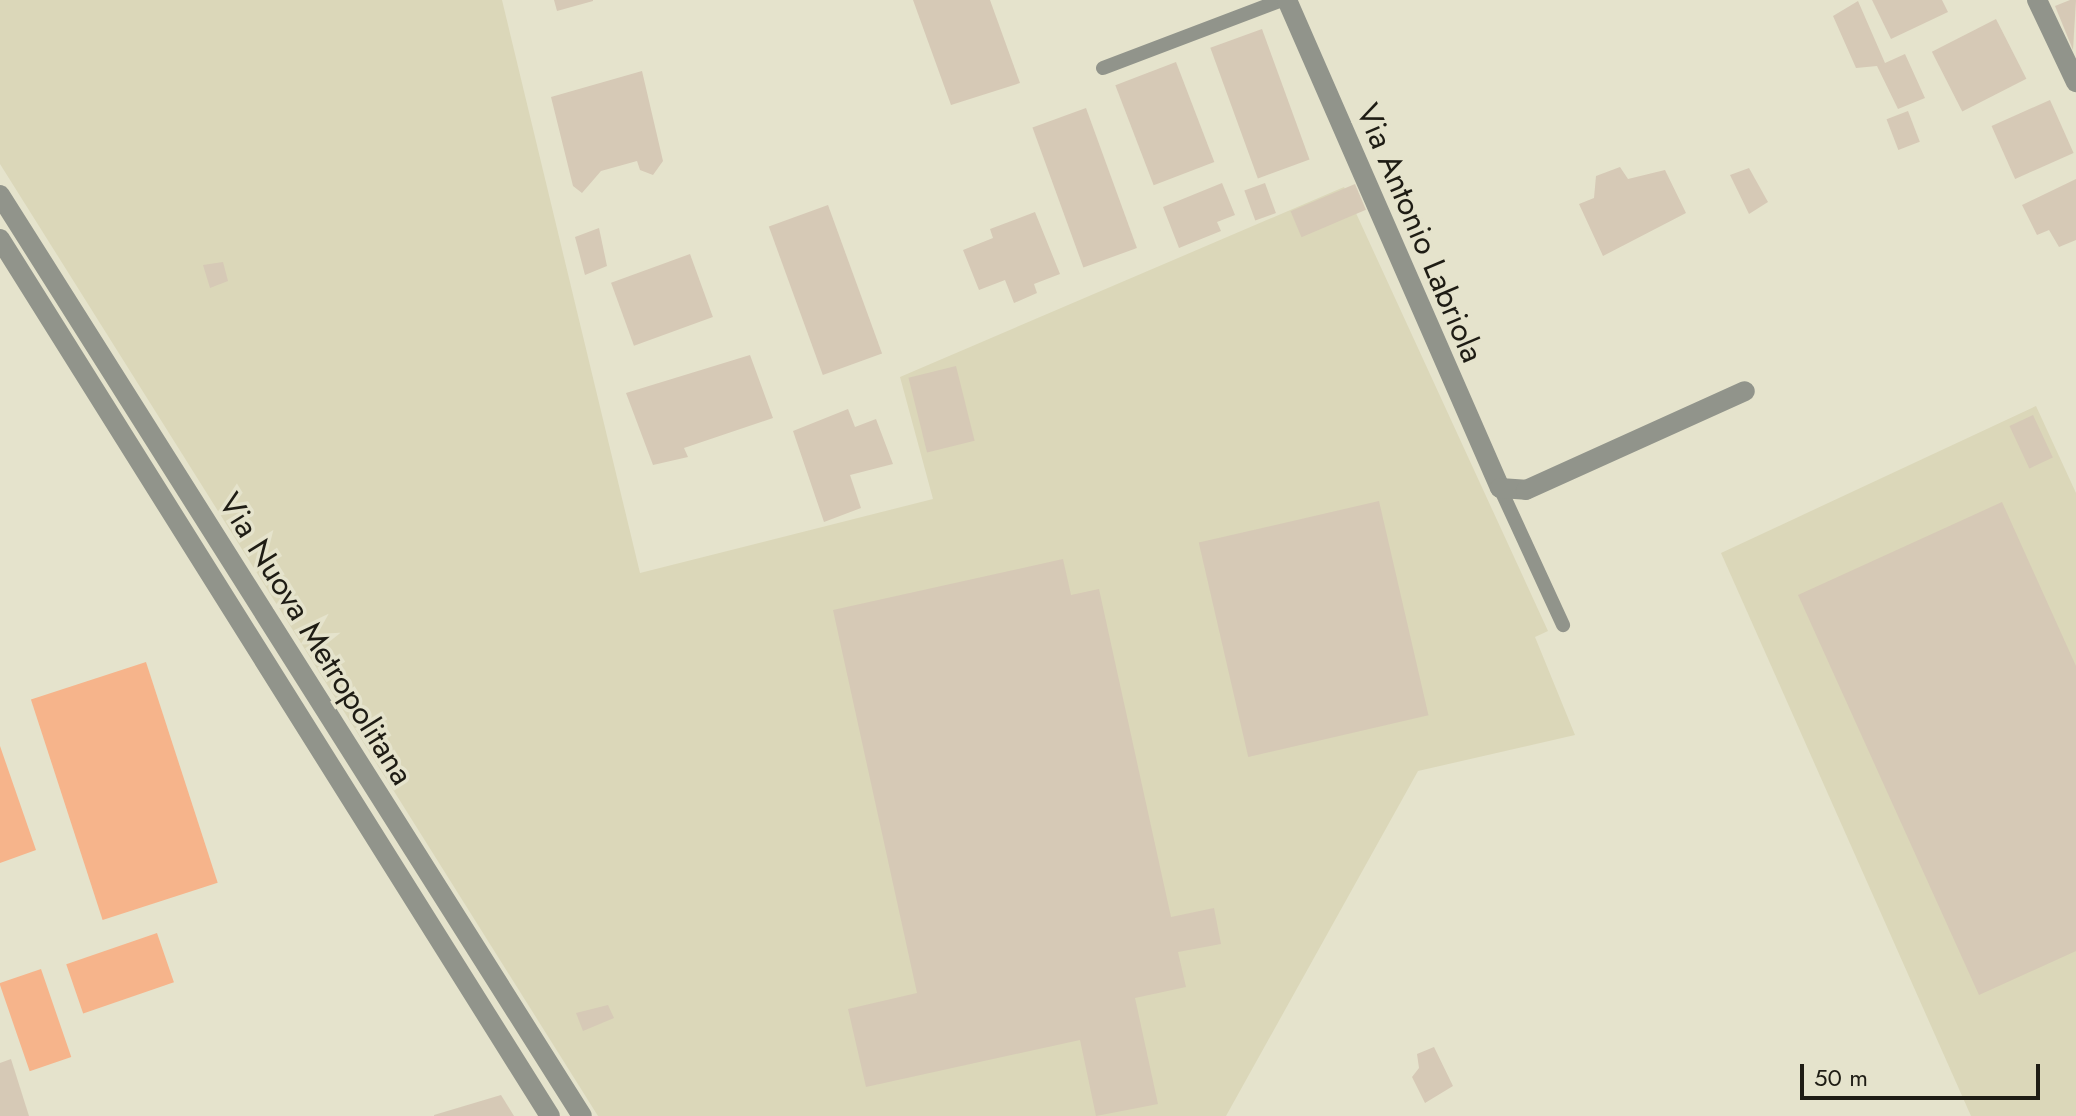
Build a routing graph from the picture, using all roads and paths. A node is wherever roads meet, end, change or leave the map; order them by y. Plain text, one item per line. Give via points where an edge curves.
1 (1284, 0) edge
2 (2037, 0) edge
3 (1103, 68) dead end
4 (2076, 82) edge
5 (0, 195) edge
6 (0, 239) edge
7 (1745, 391) dead end
8 (1500, 488) junction
9 (1563, 625) dead end
10 (550, 1116) edge
11 (582, 1116) edge

1 - 3 lane, Via Antonio Labriola
1 - 8 street, Via Antonio Labriola
2 - 4 street
5 - 11 street, Via Nuova Metropolitana
6 - 10 street, Via Nuova Metropolitana
7 - 8 street via 1526,490
8 - 9 lane, Via Antonio Labriola

